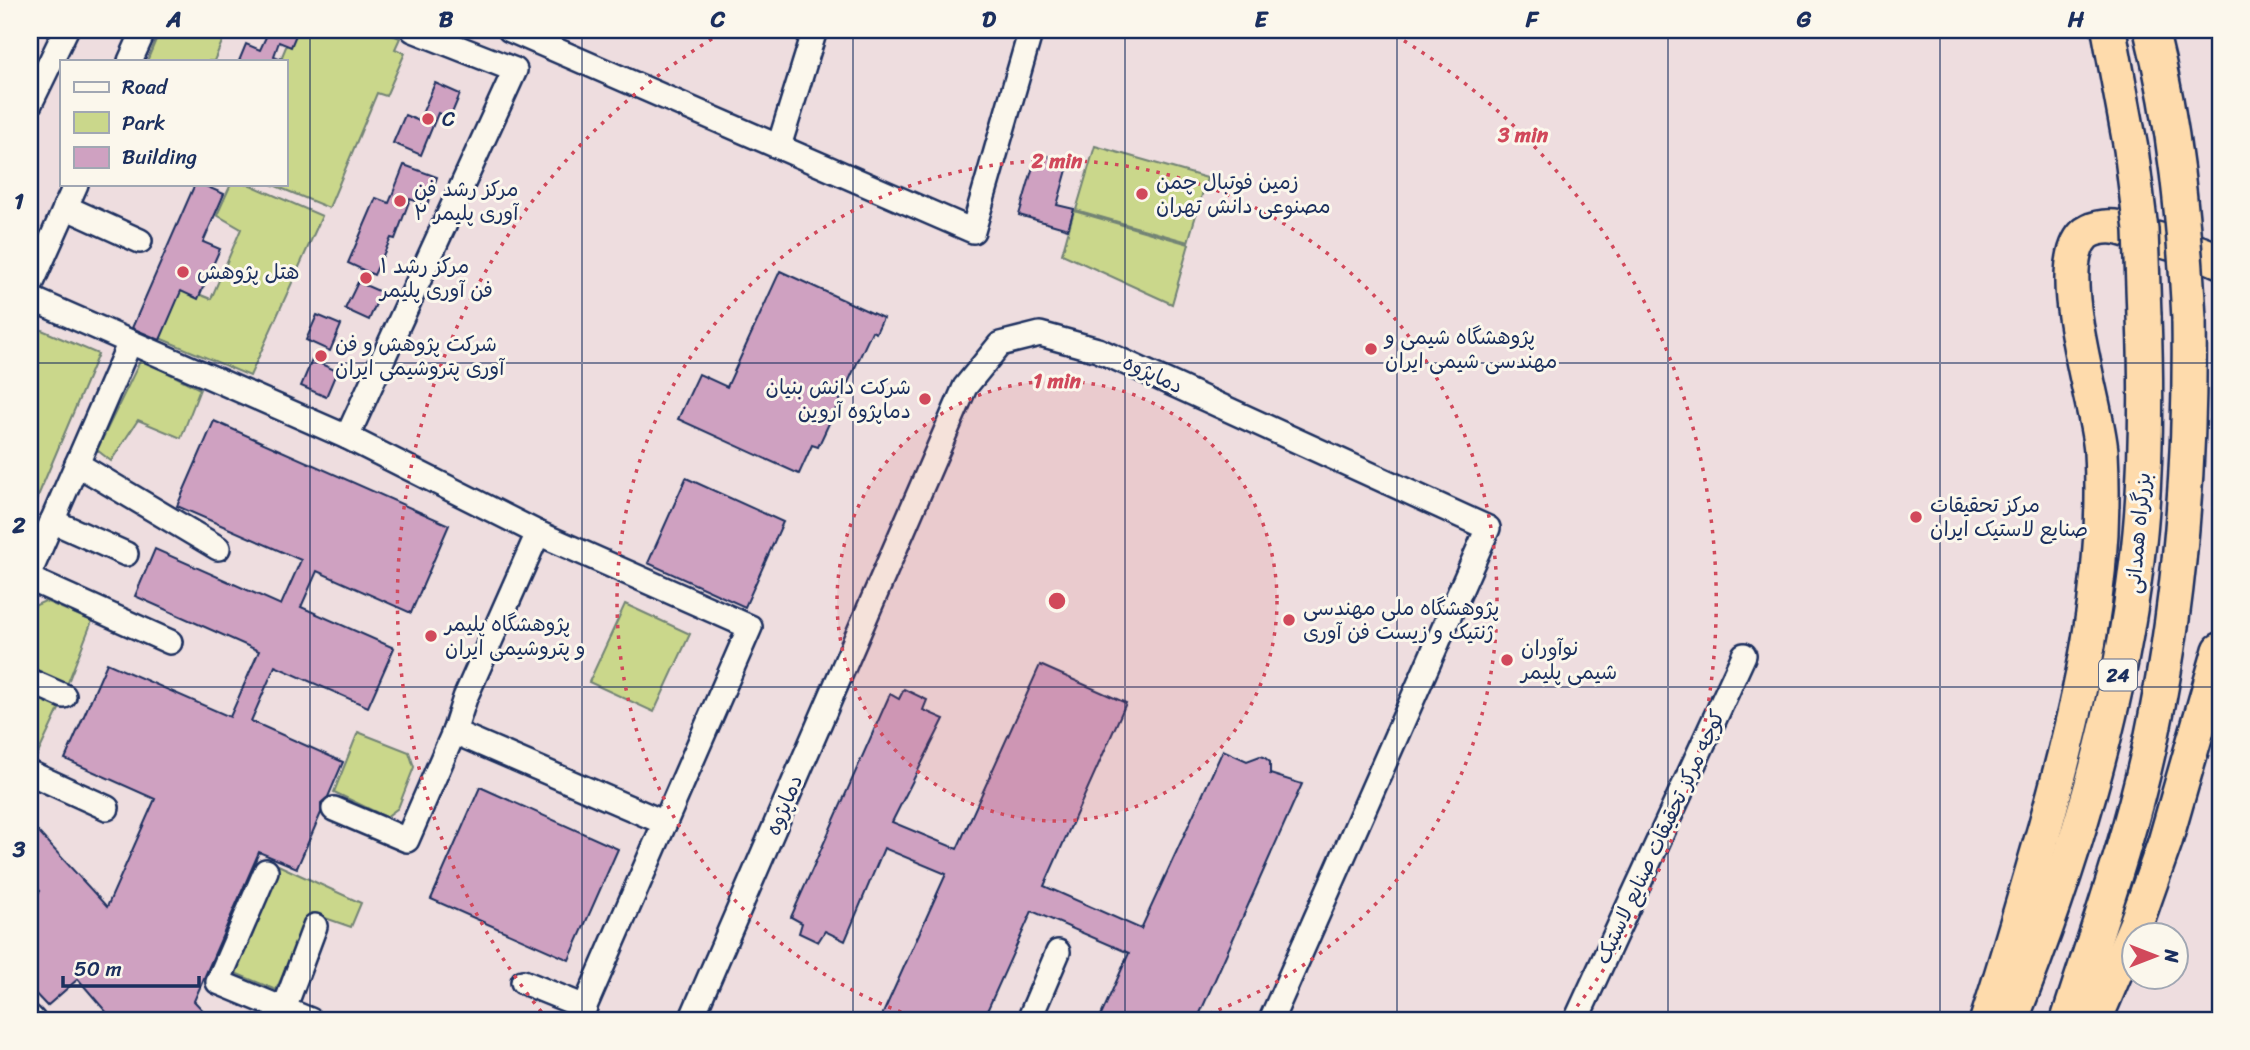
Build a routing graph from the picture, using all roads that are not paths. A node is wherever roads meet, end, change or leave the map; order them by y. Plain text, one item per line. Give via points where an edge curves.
1 (66, 30) edge
2 (144, 30) edge
3 (413, 30) edge
4 (510, 30) edge
5 (815, 30) edge
6 (1031, 30) edge
7 (2109, 30) edge
8 (2151, 30) edge
9 (130, 60) edge
10 (30, 104) edge
11 (779, 146) junction
12 (75, 186) edge
13 (65, 207) junction
14 (140, 241) dead end
15 (2220, 261) edge
16 (30, 287) edge
17 (30, 298) edge
18 (130, 342) junction
19 (347, 437) junction
20 (77, 464) junction
21 (52, 521) junction
22 (538, 533) junction
23 (218, 548) dead end
24 (126, 554) dead end
25 (30, 572) edge
26 (30, 579) edge
27 (170, 642) dead end
28 (2220, 650) edge
29 (1744, 654) dead end
30 (30, 681) edge
31 (64, 695) dead end
32 (454, 732) junction
33 (30, 773) edge
34 (107, 808) dead end
35 (334, 809) dead end
36 (665, 823) junction
37 (266, 871) dead end
38 (315, 926) dead end
39 (1058, 953) dead end
40 (523, 982) dead end
41 (284, 1009) junction
42 (582, 1014) edge
43 (310, 1020) edge
44 (691, 1020) edge
45 (1029, 1020) edge
46 (1271, 1020) edge
47 (1576, 1020) edge
48 (1987, 1020) edge
49 (2011, 1020) edge
50 (2068, 1020) edge
51 (2092, 1020) edge

1 - 10 street
2 - 9 street
3 - 19 street via 515,70
4 - 11 street
5 - 11 street
6 - 11 street via 973,231
7 - 49 highway, بزرگراه همدانی / 24, bridge via 2141,230 2146,446 2138,547 2119,673 2084,816
8 - 50 highway, بزرگراه همدانی / 24, bridge via 2179,174 2189,318 2189,444 2178,576 2152,737
12 - 13 street
13 - 14 street
13 - 16 street
15 - 48 highway via 2114,227 2084,235 2074,255 2072,289 2079,342 2101,448 2099,575 2074,724
17 - 18 street
18 - 19 street
18 - 20 street
19 - 22 street
20 - 21 street
20 - 23 street
21 - 24 street
21 - 25 street
22 - 32 street
22 - 36 street via 750,627
26 - 27 street
28 - 51 highway via 2165,842 2136,924
29 - 47 street, کوچه مرکز تحقیقات صنایع لاستیک
30 - 31 street
32 - 35 street via 407,840
32 - 36 street
33 - 34 street
36 - 42 street
37 - 41 street via 218,982
38 - 41 street
39 - 45 street
40 - 42 street
41 - 43 street
44 - 46 street, دماپژوه via 965,387 1000,344 1040,334 1098,350 1488,528

